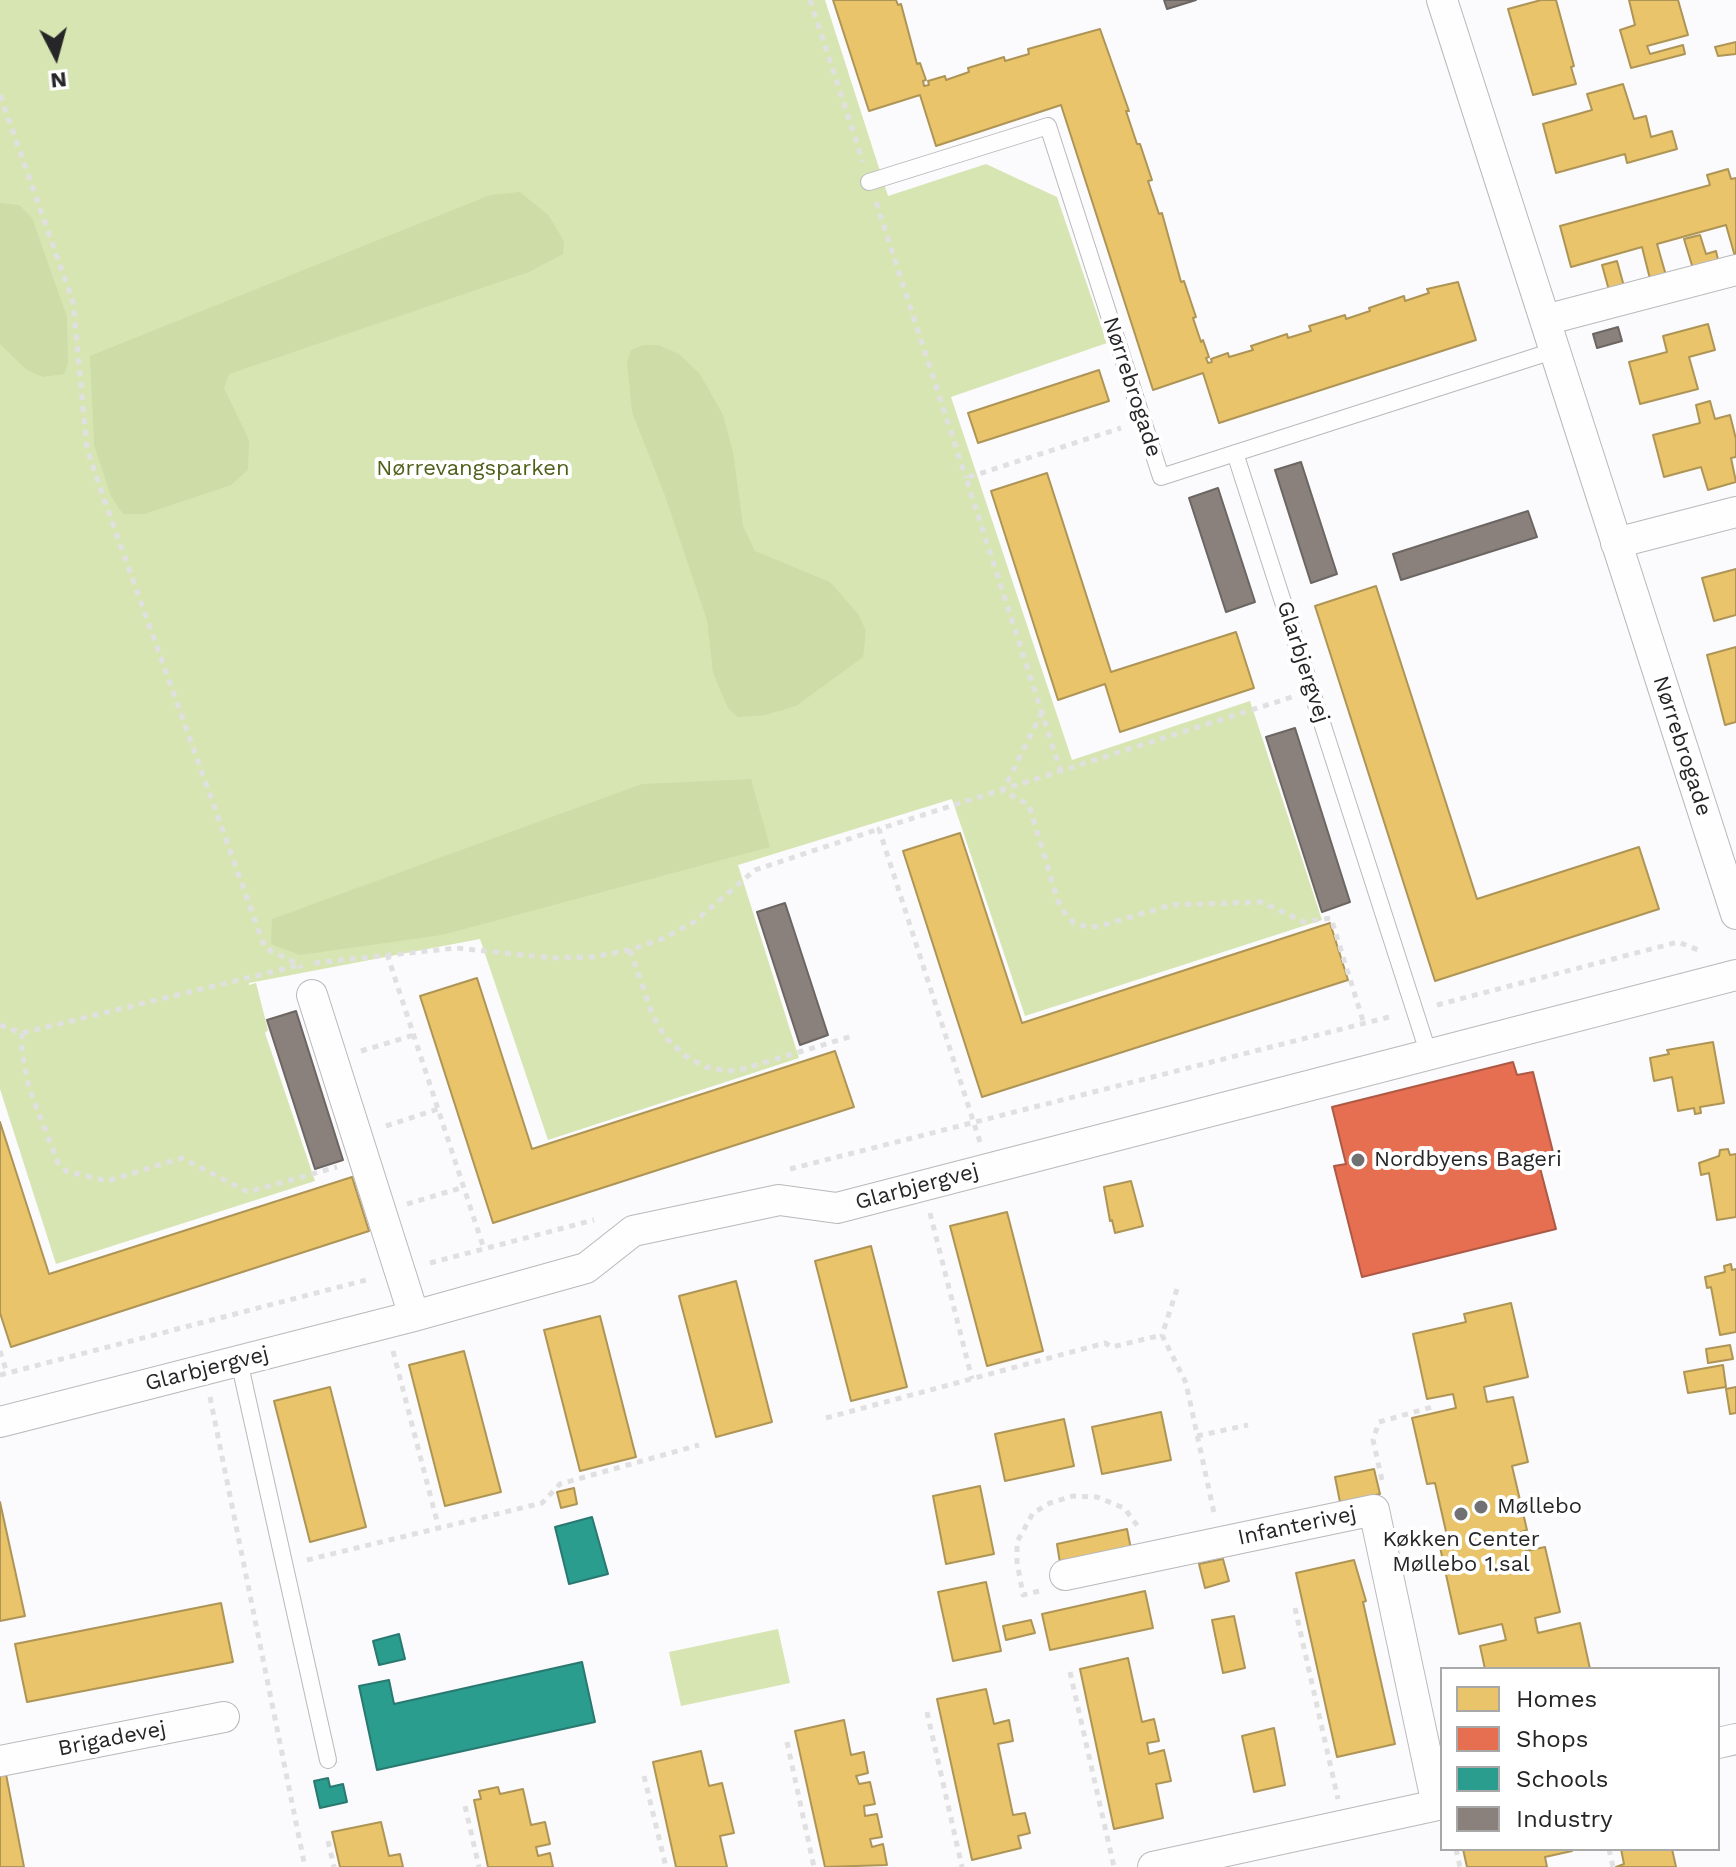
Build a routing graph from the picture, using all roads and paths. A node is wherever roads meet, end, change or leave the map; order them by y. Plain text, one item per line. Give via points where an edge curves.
1 (810, 0) edge
2 (1442, 0) edge
3 (0, 95) edge
4 (869, 182) junction
5 (1736, 270) edge
6 (1545, 320) junction
7 (1556, 350) junction
8 (1143, 421) junction
9 (1235, 453) junction
10 (966, 478) junction
11 (1736, 512) edge
12 (1616, 543) junction
13 (1312, 691) junction
14 (1042, 712) junction
15 (1061, 772) junction
16 (1003, 791) junction
17 (879, 829) junction
18 (1736, 914) edge
19 (630, 950) junction
20 (1707, 953) dead end
21 (387, 954) junction
22 (300, 965) junction
23 (1736, 975) edge
24 (312, 995) joint
25 (1415, 1011) junction
26 (1364, 1024) junction
27 (0, 1025) edge
28 (22, 1033) junction
29 (414, 1035) junction
30 (852, 1036) dead end
31 (1429, 1055) junction
32 (333, 1060) junction
33 (438, 1109) junction
34 (973, 1122) junction
35 (361, 1148) junction
36 (988, 1168) junction
37 (783, 1171) dead end
38 (923, 1185) junction
39 (464, 1187) junction
40 (381, 1212) junction
41 (604, 1218) dead end
42 (484, 1249) junction
43 (400, 1271) junction
44 (1177, 1289) dead end
45 (400, 1320) junction
46 (1162, 1335) junction
47 (0, 1351) edge
48 (239, 1361) junction
49 (205, 1370) junction
50 (4, 1374) edge
51 (972, 1379) junction
52 (1432, 1407) dead end
53 (826, 1418) dead end
54 (0, 1422) edge
55 (1248, 1425) dead end
56 (1197, 1436) junction
57 (699, 1445) dead end
58 (1374, 1510) junction
59 (439, 1529) junction
60 (1220, 1542) junction
61 (300, 1549) dead end
62 (1160, 1555) junction
63 (1065, 1575) joint
64 (1295, 1608) dead end
65 (1070, 1672) dead end
66 (927, 1712) dead end
67 (224, 1717) dead end
68 (787, 1742) dead end
69 (328, 1760) dead end
70 (0, 1761) edge
71 (644, 1776) dead end
72 (1440, 1804) edge
73 (465, 1806) dead end
74 (1344, 1825) junction
75 (328, 1841) dead end
76 (305, 1867) edge
77 (334, 1867) edge
78 (479, 1867) edge
79 (666, 1867) edge
80 (814, 1867) edge
81 (962, 1867) edge
82 (1114, 1867) edge
83 (1153, 1867) edge

1 - 4 path
2 - 6 street, Nørrebrogade
3 - 22 path via 73,302 87,449 106,505 265,948
4 - 8 lane, Nørrebrogade via 1048,126
4 - 10 path
5 - 6 street
6 - 7 street, Nørrebrogade
7 - 9 lane, Nørrebrogade
7 - 12 street, Nørrebrogade
8 - 9 lane, Nørrebrogade via 1161,477
8 - 10 path
9 - 13 lane, Glarbjergvej
10 - 14 path
11 - 12 street
12 - 18 street, Nørrebrogade
13 - 15 path
13 - 25 lane, Glarbjergvej
14 - 15 path
14 - 16 path
15 - 16 path
16 - 17 path
16 - 26 path via 1029,805 1058,901 1074,923 1100,926 1171,905 1262,902 1304,922 1331,918
17 - 19 path via 755,870 694,922
17 - 34 path
19 - 21 path via 553,958 456,948
19 - 30 path via 665,1037 706,1067 740,1070
20 - 25 path via 1678,942
21 - 22 path
21 - 29 path
22 - 24 path
22 - 28 path
23 - 31 street, Glarbjergvej
24 - 32 street
25 - 26 path
25 - 31 lane, Glarbjergvej
26 - 34 path
27 - 28 path
28 - 35 path via 29,1088 58,1163 66,1171 107,1181 182,1158 248,1192
29 - 32 path
29 - 33 path
31 - 36 street, Glarbjergvej
32 - 35 street
33 - 35 path
33 - 39 path
34 - 36 path
34 - 37 path
35 - 40 street
36 - 38 street, Glarbjergvej
38 - 45 street, Glarbjergvej via 837,1208 779,1200 633,1231 586,1268
38 - 51 path
39 - 40 path
39 - 42 path
40 - 43 street
41 - 42 path
42 - 43 path
43 - 45 street
43 - 50 path
44 - 46 path
45 - 48 street, Glarbjergvej
45 - 59 path
46 - 51 path via 1112,1347 1105,1343
46 - 56 path via 1186,1383
47 - 50 path
48 - 49 street, Glarbjergvej
48 - 69 lane
49 - 54 street, Glarbjergvej
49 - 76 path
51 - 53 path
52 - 58 path via 1379,1422 1373,1440 1386,1497
55 - 56 path
56 - 60 path
57 - 59 path via 560,1484 542,1503
58 - 60 street, Infanterivej
58 - 72 street, Infanterivej
59 - 61 path via 304,1561
60 - 62 street, Infanterivej
62 - 63 street, Infanterivej
62 - 63 path via 1124,1508 1097,1497 1073,1496 1033,1513 1017,1542 1023,1595 1055,1588
64 - 74 path
65 - 82 path
66 - 81 path
67 - 70 street, Brigadevej
68 - 80 path
71 - 79 path
72 - 74 street, Infanterivej
73 - 78 path
74 - 83 street, Infanterivej
75 - 77 path

